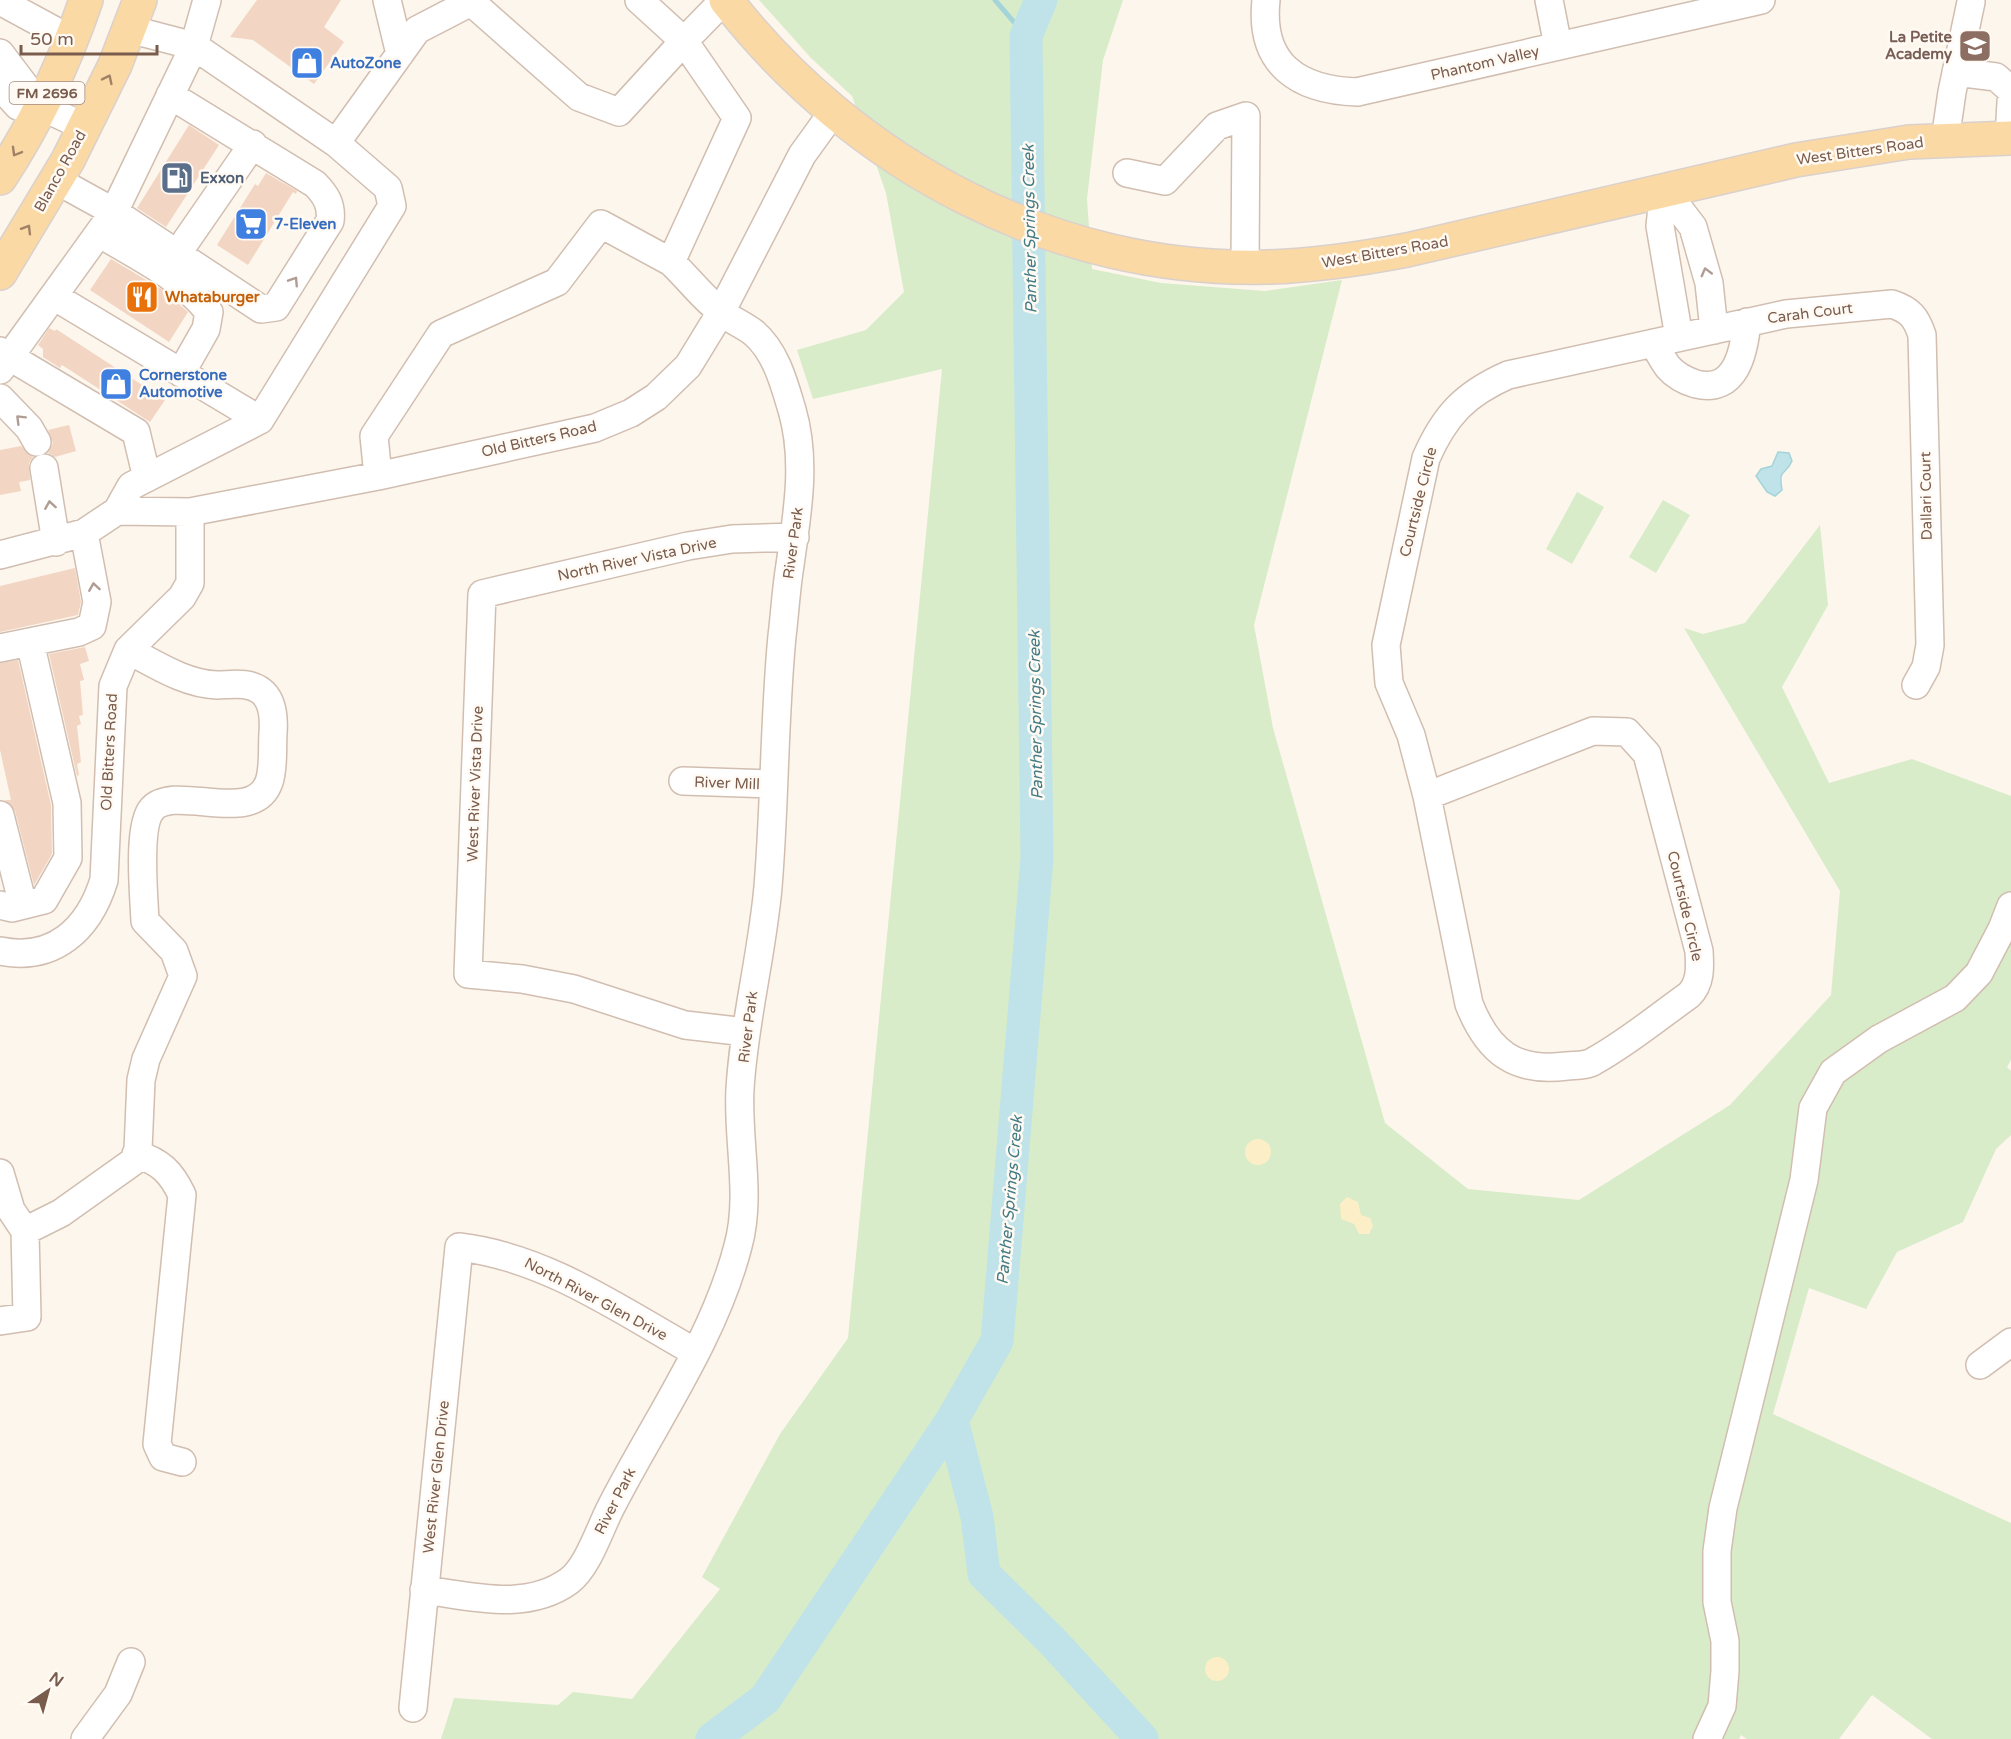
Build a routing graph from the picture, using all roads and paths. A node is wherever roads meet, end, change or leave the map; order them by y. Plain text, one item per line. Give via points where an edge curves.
1 (207, 0) edge
2 (387, 0) edge
3 (639, 0) edge
4 (725, 0) edge
5 (1266, 0) edge
6 (1549, 0) edge
7 (1761, 0) edge
8 (472, 1) edge
9 (0, 2) edge
10 (85, 2) edge
11 (1971, 2) dead end
12 (135, 15) edge
13 (72, 40) junction
14 (684, 40) junction
15 (194, 46) junction
16 (1558, 46) junction
17 (0, 53) edge
18 (400, 54) junction
19 (1956, 72) junction
20 (0, 86) edge
21 (2011, 90) edge
22 (170, 95) junction
23 (2011, 102) edge
24 (40, 106) junction
25 (833, 112) junction
26 (85, 127) junction
27 (2010, 138) edge
28 (1945, 140) junction
29 (336, 143) junction
30 (250, 149) junction
31 (269, 169) dead end
32 (1127, 173) dead end
33 (0, 178) edge
34 (57, 180) junction
35 (299, 188) dead end
36 (1664, 189) junction
37 (330, 221) junction
38 (106, 223) junction
39 (177, 254) junction
40 (671, 262) junction
41 (1245, 266) junction
42 (0, 273) edge
43 (55, 297) junction
44 (1907, 309) joint
45 (721, 312) junction
46 (1748, 322) junction
47 (1714, 330) junction
48 (1679, 337) junction
49 (1653, 342) junction
50 (4, 359) edge
51 (181, 373) junction
52 (0, 398) edge
53 (260, 420) junction
54 (37, 442) dead end
55 (44, 468) dead end
56 (378, 476) junction
57 (147, 478) junction
58 (117, 511) junction
59 (190, 512) junction
60 (84, 533) junction
61 (795, 537) junction
62 (56, 542) junction
63 (0, 555) edge
64 (482, 594) joint
65 (30, 642) junction
66 (0, 648) edge
67 (128, 651) junction
68 (1916, 685) dead end
69 (682, 781) dead end
70 (772, 784) junction
71 (1427, 796) junction
72 (0, 815) edge
73 (12, 905) edge
74 (2011, 906) edge
75 (0, 951) edge
76 (746, 1032) junction
77 (136, 1154) junction
78 (0, 1173) edge
79 (25, 1231) junction
80 (459, 1247) joint
81 (0, 1321) edge
82 (2011, 1342) edge
83 (695, 1352) junction
84 (1980, 1365) dead end
85 (182, 1462) dead end
86 (424, 1590) junction
87 (131, 1662) dead end
88 (413, 1708) dead end
89 (85, 1739) edge
90 (1707, 1739) edge

1 - 15 street
2 - 18 street
3 - 14 street
4 - 14 street
4 - 25 main road, West Bitters Road via 800,84
5 - 16 street, Phantom Valley via 1263,20 1272,50 1288,73 1309,85 1332,91 1358,92
6 - 16 street
7 - 16 street, Phantom Valley
8 - 14 street via 579,98 620,112
8 - 18 street via 417,30
9 - 13 street
10 - 12 main road
10 - 13 main road, FM 2696
11 - 19 street
12 - 15 street
26 -> 12 main road, Blanco Road / FM 2696
13 - 24 main road, FM 2696
14 - 40 street via 737,118
15 - 22 street
15 - 29 street
17 - 24 street
18 - 29 street
19 - 21 street via 1996,77
19 - 28 street
20 - 24 street via 18,106
22 - 30 street
22 - 38 street
23 - 27 street
24 - 26 street
24 -> 33 main road, FM 2696
25 - 41 main road, West Bitters Road via 932,181 994,212 1060,237 1196,265
25 - 45 street, Old Bitters Road via 802,155
26 - 34 main road, Blanco Road / FM 2696
27 - 28 main road, West Bitters Road
28 - 36 main road, West Bitters Road via 1796,160
29 - 53 street via 388,188 392,206
30 - 31 street
30 - 37 street via 315,184 332,208
30 - 39 street
32 - 41 street via 1165,181 1217,126 1246,116
34 - 38 street
42 -> 34 main road, Blanco Road / FM 2696
35 - 37 street via 319,202
36 - 41 main road, West Bitters Road via 1385,254 1328,264
47 -> 36 street via 1709,283 1693,227
36 - 48 street via 1660,226
39 -> 37 street via 261,309 276,307
38 - 39 street
38 - 43 street
38 - 51 street via 197,297 209,312 206,329
40 - 45 street, River Park
40 - 56 street, River Park via 601,224 557,282 441,334 374,436
43 - 50 street
43 - 51 street
44 - 46 street, Carah Court via 1892,304 1786,314
44 - 68 street, Dallari Court via 1917,320 1922,335 1924,382 1930,645 1926,667
45 - 56 street, Old Bitters Road via 688,366 656,397 632,413 595,428
45 - 61 street, River Park via 756,334 775,360 794,415 800,476
46 - 47 street, Carah Court
46 - 49 street via 1744,350 1736,369 1708,387 1686,381 1669,368
47 - 48 street, Courtside Circle
48 - 49 street, Courtside Circle
49 - 71 street, Courtside Circle via 1508,375 1483,386 1462,402 1437,434 1426,458 1386,645 1389,683 1411,735
50 - 57 street via 136,432
51 - 53 street
54 -> 52 street
53 - 57 street
62 -> 55 street
56 - 59 street, Old Bitters Road
57 - 58 street via 131,486
58 - 59 street, Old Bitters Road
58 - 60 street
59 - 67 street, Old Bitters Road via 190,583 182,597
60 - 62 street
65 -> 60 street via 92,626 97,602
61 - 64 street, North River Vista Drive via 732,539 688,546
61 - 70 street, River Park via 780,661
62 - 63 street
64 - 76 street, West River Vista Drive via 468,974 574,989 685,1025
65 - 66 street
65 - 73 street via 67,803 68,858 44,900
67 - 75 street, Old Bitters Road via 113,686 104,880 98,899 80,926 52,948 35,953
67 - 77 street via 185,678 261,690 269,698 274,720 270,780 266,790 253,800 161,802 151,810 146,826 145,921 174,951 183,976 146,1059
69 - 70 street, River Mill
70 - 76 street, River Park via 767,897
71 - 71 street, Courtside Circle via 1469,1004 1478,1028 1495,1048 1517,1063 1542,1069 1592,1063 1695,989 1700,971 1699,951 1684,893 1647,754 1627,732 1593,731
72 - 73 street
74 - 90 street via 1979,972 1956,998 1879,1039 1833,1072 1813,1108 1804,1180 1723,1508 1716,1551 1725,1671 1722,1706
76 - 83 street, River Park via 740,1092 740,1242 725,1287
77 - 79 street via 134,1161 89,1195
77 - 85 street via 154,1160 172,1174 182,1195 156,1444 162,1457
78 - 79 street via 11,1210
79 - 81 street via 27,1317
80 - 83 street, North River Glen Drive via 489,1250 535,1264
80 - 86 street, West River Glen Drive
82 - 84 street
83 - 86 street, River Park via 572,1580 537,1597 510,1600
86 - 88 street, West River Glen Drive
87 - 89 street via 118,1694

